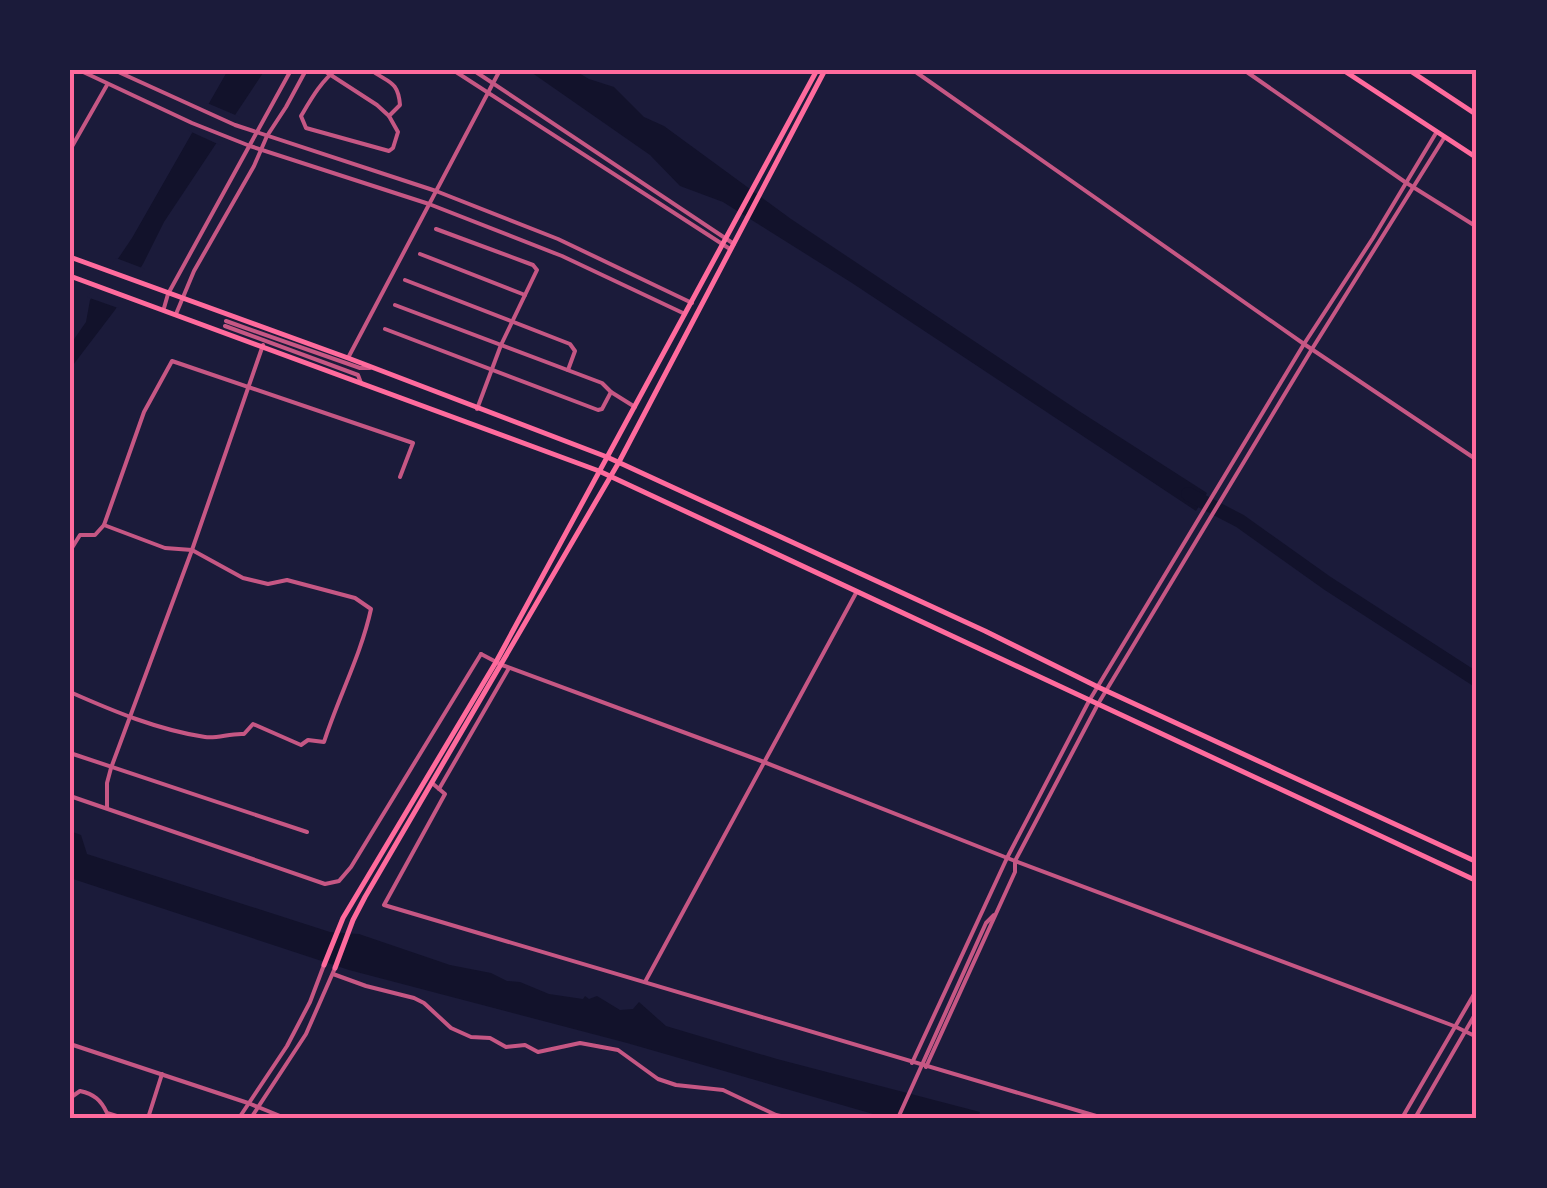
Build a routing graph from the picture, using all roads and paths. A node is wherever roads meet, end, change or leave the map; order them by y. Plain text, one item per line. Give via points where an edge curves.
1 (79, 70) edge
2 (114, 70) edge
3 (291, 70) edge
4 (306, 70) edge
5 (323, 70) edge
6 (371, 70) edge
7 (453, 70) edge
8 (472, 70) edge
9 (500, 70) edge
10 (817, 70) edge
11 (826, 70) edge
12 (913, 70) edge
13 (1244, 70) edge
14 (1343, 70) edge
15 (1409, 70) edge
16 (333, 72) edge
17 (108, 84) junction
18 (493, 84) junction
19 (488, 93) junction
20 (390, 116) junction
21 (1477, 116) edge
22 (256, 132) junction
23 (1436, 133) junction
24 (267, 136) junction
25 (1444, 138) junction
26 (250, 146) junction
27 (70, 150) edge
28 (261, 150) junction
29 (1477, 158) edge
30 (1405, 182) junction
31 (1413, 188) junction
32 (436, 191) junction
33 (429, 204) junction
34 (1477, 227) edge
35 (436, 230) dead end
36 (724, 242) junction
37 (732, 247) junction
38 (420, 254) dead end
39 (70, 258) edge
40 (70, 276) edge
41 (405, 280) dead end
42 (168, 294) junction
43 (525, 295) junction
44 (181, 299) junction
45 (692, 302) junction
46 (395, 305) dead end
47 (163, 310) junction
48 (176, 314) junction
49 (685, 314) junction
50 (512, 322) junction
51 (385, 329) dead end
52 (1304, 344) junction
53 (263, 345) junction
54 (501, 345) junction
55 (1312, 349) junction
56 (348, 358) junction
57 (375, 368) junction
58 (492, 370) junction
59 (568, 370) junction
60 (248, 385) junction
61 (362, 385) junction
62 (611, 392) junction
63 (634, 407) junction
64 (477, 408) junction
65 (607, 456) junction
66 (1477, 460) edge
67 (618, 462) junction
68 (599, 471) junction
69 (610, 476) junction
70 (400, 477) dead end
71 (104, 525) junction
72 (192, 550) junction
73 (70, 551) edge
74 (856, 592) junction
75 (502, 665) junction
76 (1098, 688) junction
77 (70, 692) edge
78 (1106, 692) junction
79 (1089, 700) junction
80 (1098, 704) junction
81 (129, 718) junction
82 (70, 753) edge
83 (764, 762) junction
84 (111, 768) junction
85 (432, 783) junction
86 (440, 789) junction
87 (70, 796) edge
88 (107, 808) junction
89 (307, 832) dead end
90 (1007, 858) junction
91 (1015, 861) junction
92 (1477, 862) edge
93 (1477, 881) edge
94 (997, 913) junction
95 (982, 914) junction
96 (986, 923) junction
97 (324, 965) joint
98 (334, 971) junction
99 (646, 982) junction
100 (1477, 989) edge
101 (1477, 1011) edge
102 (1454, 1026) junction
103 (1464, 1032) junction
104 (1477, 1037) edge
105 (70, 1044) edge
106 (912, 1063) junction
107 (926, 1067) junction
108 (162, 1074) junction
109 (70, 1098) edge
110 (248, 1103) junction
111 (258, 1107) junction
112 (123, 1118) edge
113 (148, 1118) edge
114 (239, 1118) edge
115 (250, 1118) edge
116 (284, 1118) edge
117 (789, 1118) edge
118 (898, 1118) edge
119 (1103, 1118) edge
120 (1402, 1118) edge
121 (1415, 1118) edge

1 - 17 street
2 - 22 street
3 - 22 street
4 - 24 street
5 - 16 street
6 - 20 street via 399,94
7 - 19 street
8 - 18 street
9 - 18 street
10 - 36 main road
11 - 37 main road
12 - 52 street
13 - 30 street
14 - 23 main road
15 - 21 main road
16 - 20 street
16 - 20 street via 301,116 306,128 389,151 398,132
17 - 26 street
17 - 27 street
18 - 19 street
18 - 36 street
19 - 32 street
19 - 36 street
22 - 24 street
22 - 26 street
23 - 25 main road
23 - 30 street
24 - 28 street
24 - 32 street
25 - 29 main road
25 - 31 street
26 - 28 street
26 - 42 street
28 - 33 street
28 - 44 street
30 - 31 street
30 - 52 street
31 - 34 street
31 - 55 street
32 - 33 street
32 - 45 street
33 - 49 street
33 - 56 street
35 - 43 street via 533,265 537,270
36 - 37 street
36 - 45 main road
37 - 67 main road
38 - 43 street
39 - 42 main road
40 - 47 main road
41 - 50 street
42 - 44 main road
42 - 47 street
43 - 50 street
44 - 48 street
44 - 56 main road
45 - 49 main road
46 - 54 street
47 - 48 main road
48 - 53 main road
49 - 63 main road
50 - 54 street
50 - 59 street via 570,344
51 - 58 street
52 - 55 street
52 - 76 street
53 - 60 street
53 - 61 main road
54 - 58 street
54 - 59 street
55 - 66 street
55 - 78 street
56 - 57 main road
57 - 61 street via 225,323 358,375
57 - 64 main road
58 - 62 street via 598,410
58 - 64 street
59 - 62 street
60 - 70 street via 413,442
60 - 71 street via 172,361 144,412
60 - 72 street
61 - 68 main road
62 - 63 street
63 - 65 main road
64 - 65 main road
65 - 67 main road
65 - 68 main road
67 - 69 main road
67 - 76 main road
68 - 69 main road
68 - 75 main road
69 - 74 main road
69 - 75 main road
71 - 72 street via 165,548
71 - 73 street via 80,536
72 - 81 street
72 - 81 street via 243,578 287,580 356,598 372,609 367,629 324,742 301,745 253,724 244,734 209,738
74 - 79 main road
74 - 83 street
75 - 83 street
75 - 85 main road
75 - 86 street
75 - 88 street via 481,654 339,882 325,884
75 - 97 main road via 343,918
76 - 78 main road
76 - 79 street
77 - 81 street
78 - 80 street
78 - 92 main road
79 - 80 main road
79 - 90 street
80 - 91 street
80 - 93 main road
81 - 84 street
82 - 84 street
83 - 90 street
83 - 99 street
84 - 88 street
84 - 89 street
85 - 86 street
85 - 98 main road via 352,920
86 - 99 street via 446,794 384,905
87 - 88 street
90 - 91 street
90 - 95 street
91 - 94 street
91 - 102 street
94 - 96 street
94 - 107 street
95 - 96 street
95 - 106 street
96 - 118 street
97 - 110 street via 287,1046
98 - 111 street via 306,1034
98 - 117 street via 414,998 472,1037 538,1052 580,1043 618,1050 676,1086 723,1090
99 - 106 street
100 - 102 street
101 - 103 street
102 - 103 street
102 - 120 street
103 - 104 street
103 - 121 street
105 - 108 street
106 - 107 street
107 - 119 street
108 - 110 street
108 - 113 street
109 - 112 street via 90,1094
110 - 111 street
110 - 114 street
111 - 115 street
111 - 116 street

